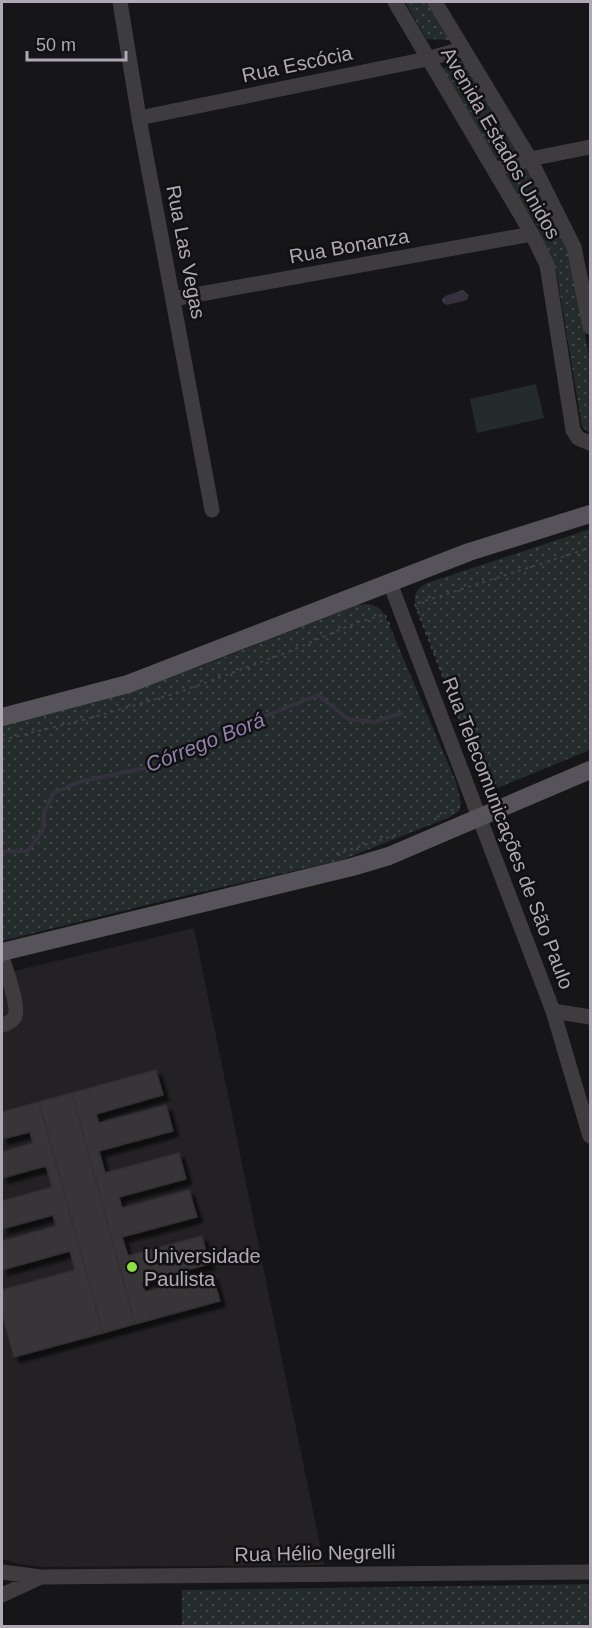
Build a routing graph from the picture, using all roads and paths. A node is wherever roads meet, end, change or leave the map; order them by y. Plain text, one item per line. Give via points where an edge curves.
1 (120, 2) edge
2 (395, 2) edge
3 (435, 2) edge
4 (462, 50) junction
5 (427, 58) junction
6 (139, 118) junction
7 (591, 147) edge
8 (530, 159) junction
9 (494, 170) junction
10 (532, 234) junction
11 (173, 299) junction
12 (591, 327) edge
13 (591, 443) edge
14 (212, 510) dead end
15 (591, 514) edge
16 (591, 548) edge
17 (390, 583) junction
18 (411, 606) junction
19 (385, 615) junction
20 (394, 635) dead end
21 (2, 717) edge
22 (2, 740) edge
23 (591, 770) edge
24 (492, 796) dead end
25 (459, 801) dead end
26 (480, 816) junction
27 (428, 821) dead end
28 (408, 831) dead end
29 (335, 854) dead end
30 (2, 952) edge
31 (2, 957) edge
32 (553, 1011) junction
33 (591, 1017) edge
34 (2, 1025) edge
35 (591, 1136) edge
36 (2, 1572) edge
37 (591, 1572) edge
38 (41, 1577) junction
39 (2, 1595) edge

1 - 6 street, Rua Las Vegas
2 - 5 street, Avenida Estados Unidos
3 - 4 street, Avenida Estados Unidos
4 - 5 street, Rua Escócia
4 - 8 street, Avenida Estados Unidos
5 - 6 street, Rua Escócia
5 - 9 street, Avenida Estados Unidos
6 - 11 street, Rua Las Vegas
7 - 8 street
8 - 9 street
8 - 12 street, Avenida Estados Unidos via 574,247
9 - 10 street, Avenida Estados Unidos
10 - 11 street, Rua Bonanza
10 - 13 street, Avenida Estados Unidos via 547,264 573,430 578,438
11 - 14 street, Rua Las Vegas
15 - 17 main road via 469,552
16 - 18 path
17 - 18 street, Rua Telecomunicações de São Paulo
17 - 21 main road via 128,684
18 - 19 path
18 - 24 path
18 - 26 street, Rua Telecomunicações de São Paulo
19 - 20 path
19 - 22 path via 180,692
23 - 26 main road
25 - 27 path via 459,807
26 - 30 main road via 389,856 352,867
26 - 32 street, Rua Telecomunicações de São Paulo
28 - 29 path
31 - 34 street via 16,1007 15,1017
32 - 33 street
32 - 35 street, Rua Telecomunicações de São Paulo
36 - 38 street, Rua Hélio Negrelli
37 - 38 street, Rua Hélio Negrelli
38 - 39 street, Rua Hélio Negrelli

